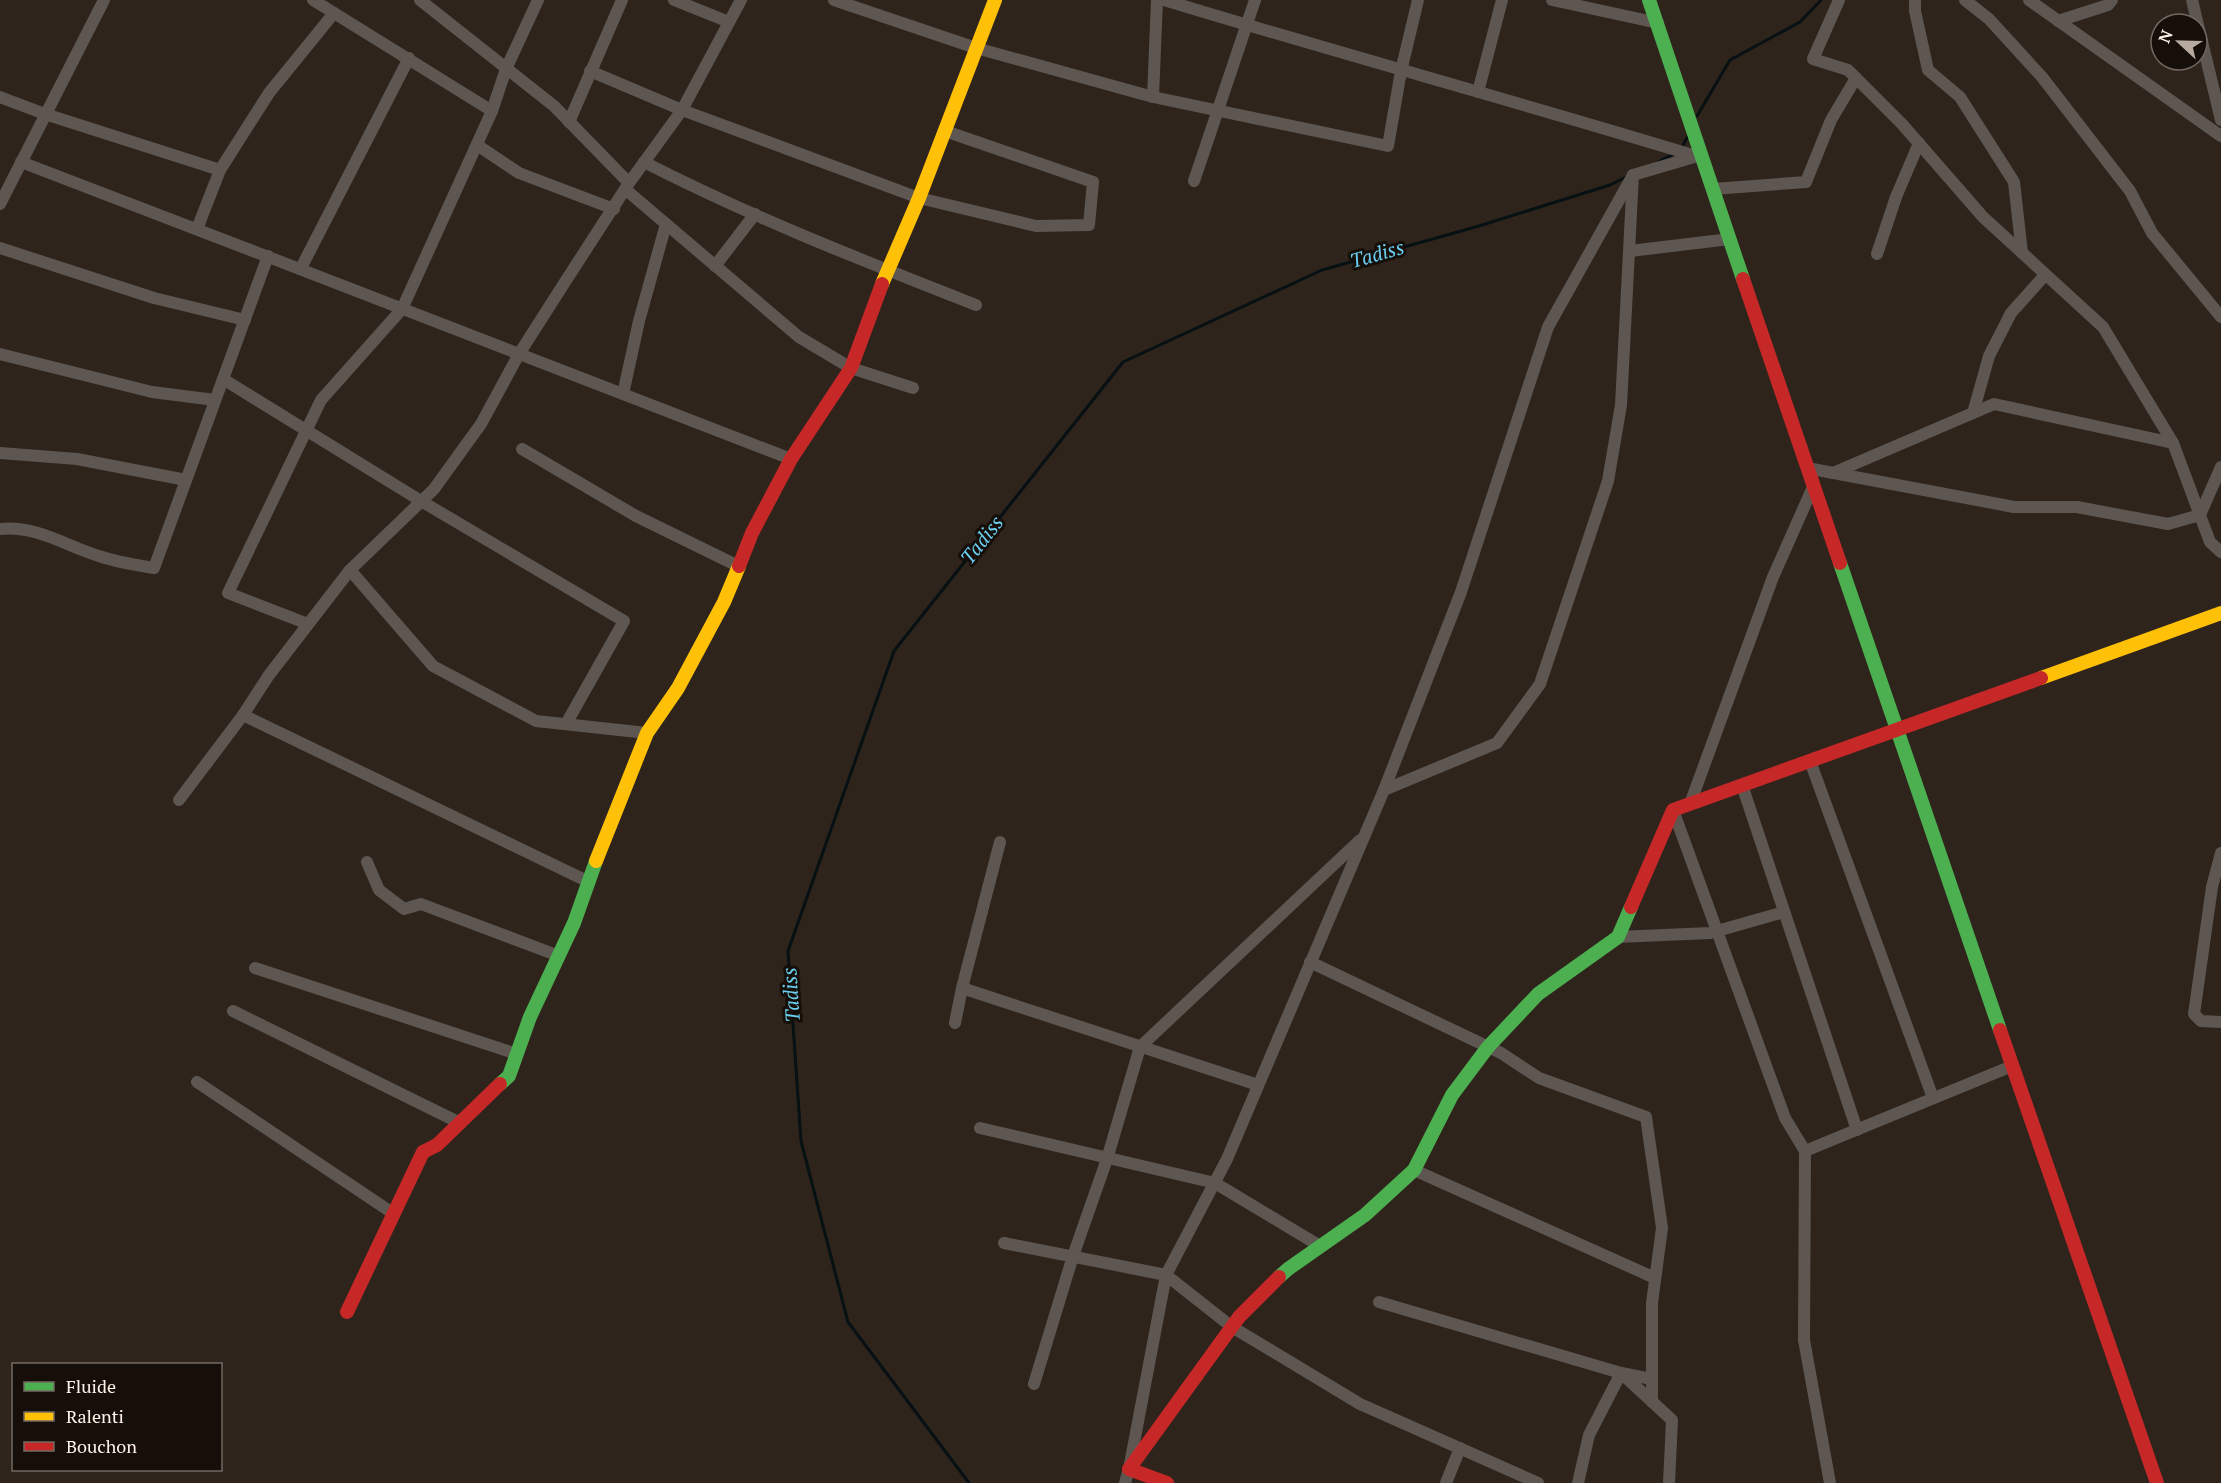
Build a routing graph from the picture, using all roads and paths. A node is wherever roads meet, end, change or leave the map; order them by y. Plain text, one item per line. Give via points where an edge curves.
1 (104, 0) edge
2 (313, 0) edge
3 (420, 0) edge
4 (538, 0) edge
5 (622, 0) edge
6 (674, 0) edge
7 (741, 0) edge
8 (834, 0) edge
9 (995, 0) edge
10 (1156, 0) edge
11 (1164, 0) edge
12 (1255, 0) edge
13 (1418, 0) edge
14 (1503, 0) edge
15 (1552, 0) edge
16 (1649, 0) edge
17 (1839, 0) edge
18 (1915, 0) edge
19 (1965, 0) edge
20 (2029, 0) edge
21 (2112, 0) edge
22 (2192, 0) edge
23 (334, 13) junction
24 (2058, 21) junction
25 (729, 22) junction
26 (1658, 23) junction
27 (1245, 25) junction
28 (976, 48) junction
29 (409, 58) junction
30 (506, 69) junction
31 (590, 71) junction
32 (1401, 71) junction
33 (1856, 78) junction
34 (2216, 82) edge
35 (1478, 92) junction
36 (0, 97) edge
37 (1153, 97) junction
38 (682, 110) junction
39 (492, 111) junction
40 (1217, 111) junction
41 (45, 114) junction
42 (2221, 120) edge
43 (569, 122) junction
44 (945, 131) junction
45 (2221, 136) edge
46 (1919, 143) junction
47 (477, 145) junction
48 (1699, 156) junction
49 (21, 162) junction
50 (644, 162) junction
51 (220, 170) junction
52 (1633, 175) junction
53 (1194, 181) dead end
54 (627, 186) junction
55 (1713, 189) junction
56 (919, 198) junction
57 (0, 204) edge
58 (614, 209) junction
59 (755, 214) junction
60 (666, 224) junction
61 (197, 229) junction
62 (1730, 239) junction
63 (0, 248) edge
64 (1630, 251) junction
65 (2022, 253) junction
66 (1877, 254) dead end
67 (268, 256) junction
68 (715, 266) junction
69 (301, 268) junction
70 (887, 270) junction
71 (2045, 275) junction
72 (976, 305) dead end
73 (402, 309) junction
74 (2221, 317) edge
75 (244, 321) junction
76 (0, 354) edge
77 (519, 354) junction
78 (851, 368) junction
79 (223, 379) junction
80 (913, 388) dead end
81 (624, 394) junction
82 (215, 400) junction
83 (1973, 413) junction
84 (306, 430) junction
85 (2173, 443) junction
86 (522, 449) dead end
87 (0, 453) edge
88 (791, 459) junction
89 (2221, 467) edge
90 (1807, 468) junction
91 (1833, 473) junction
92 (186, 480) junction
93 (1813, 487) junction
94 (421, 501) junction
95 (2200, 515) junction
96 (0, 529) edge
97 (2221, 552) edge
98 (738, 566) junction
99 (350, 570) junction
100 (2221, 613) edge
101 (308, 624) junction
102 (243, 715) junction
103 (566, 724) junction
104 (1896, 730) junction
105 (647, 733) junction
106 (1810, 761) junction
107 (1742, 785) junction
108 (1384, 790) junction
109 (179, 800) dead end
110 (1690, 804) junction
111 (1673, 810) junction
112 (1364, 837) junction
113 (1000, 842) dead end
114 (2221, 853) edge
115 (367, 862) dead end
116 (589, 882) junction
117 (1784, 912) junction
118 (1717, 931) junction
119 (1618, 937) junction
120 (559, 956) junction
121 (1310, 962) junction
122 (255, 968) dead end
123 (962, 988) junction
124 (233, 1011) dead end
125 (2221, 1022) edge
126 (955, 1023) dead end
127 (1140, 1047) junction
128 (1488, 1047) junction
129 (517, 1054) junction
130 (2012, 1066) junction
131 (196, 1082) dead end
132 (1258, 1084) junction
133 (1933, 1098) junction
134 (460, 1123) junction
135 (980, 1128) dead end
136 (1857, 1130) junction
137 (1805, 1151) junction
138 (1107, 1159) junction
139 (1414, 1170) junction
140 (1215, 1183) junction
141 (394, 1214) junction
142 (1004, 1243) dead end
143 (1320, 1246) junction
144 (1073, 1256) junction
145 (1166, 1275) junction
146 (1656, 1278) junction
147 (1379, 1302) dead end
148 (347, 1312) dead end
149 (1232, 1327) junction
150 (1621, 1373) junction
151 (1652, 1380) junction
152 (1034, 1384) dead end
153 (1652, 1401) junction
154 (1460, 1448) junction
155 (1129, 1469) junction
156 (1125, 1483) edge
157 (1167, 1483) edge
158 (1446, 1483) edge
159 (1538, 1483) edge
160 (1578, 1483) edge
161 (1669, 1483) edge
162 (1830, 1483) edge
163 (2157, 1483) edge

1 - 41 street
2 - 23 street
3 - 30 street
4 - 30 street
5 - 31 street
6 - 25 street
7 - 25 street
8 - 28 street
9 - 28 street
10 - 37 street
11 - 27 street
12 - 27 street
13 - 32 street
14 - 35 street
15 - 26 street
16 - 26 street
17 - 33 street via 1813,59 1848,70
18 - 65 street via 1928,70 1960,97 2014,182
19 - 74 street via 1989,19 2042,77 2130,191 2152,233
20 - 24 street
21 - 24 street via 2108,5
22 - 34 street
23 - 29 street
23 - 51 street via 269,93
24 - 45 street
25 - 38 street
26 - 48 street
27 - 32 street
27 - 40 street
28 - 37 street
28 - 44 street
29 - 39 street
29 - 69 street
30 - 39 street
30 - 43 street
31 - 38 street
31 - 43 street
32 - 35 street
32 - 40 street via 1388,146
33 - 46 street
33 - 55 street via 1831,120 1806,182
34 - 42 street
35 - 48 street
36 - 41 street
37 - 40 street
38 - 50 street
38 - 56 street
39 - 47 street
40 - 53 street
41 - 49 street
41 - 51 street
43 - 54 street
44 - 56 street
44 - 56 street via 1093,182 1089,225 1036,226
46 - 65 street via 1983,217
46 - 66 street
47 - 58 street via 519,173
47 - 73 street
48 - 52 street
48 - 55 street
49 - 57 street
49 - 61 street
50 - 54 street
50 - 59 street
51 - 61 street
52 - 64 street
52 - 108 street via 1548,327 1461,592
54 - 58 street
54 - 60 street
55 - 62 street
56 - 70 street
58 - 77 street
59 - 68 street
59 - 70 street
60 - 68 street
60 - 81 street
61 - 67 street
62 - 64 street
62 - 90 street
63 - 75 street via 154,298
64 - 108 street via 1620,405 1608,482 1540,684 1497,743
65 - 71 street
67 - 69 street
67 - 75 street
68 - 78 street via 799,337
69 - 73 street
70 - 72 street
70 - 78 street
71 - 83 street via 2011,313 1989,356
71 - 85 street via 2103,327
73 - 77 street
73 - 84 street via 321,400
75 - 79 street
76 - 82 street via 152,392
77 - 81 street
77 - 94 street via 481,424
78 - 80 street
78 - 88 street
79 - 82 street
79 - 84 street
81 - 88 street
82 - 92 street
83 - 85 street via 1994,404
83 - 91 street
84 - 94 street
84 - 101 street via 228,593
85 - 95 street
86 - 98 street via 636,516
87 - 92 street via 77,459
88 - 98 street
89 - 95 street
90 - 91 street
90 - 93 street
91 - 95 street via 2014,507 2077,507 2168,524
92 - 96 street via 154,568 99,556 37,531
93 - 104 street
93 - 110 street via 1773,577
94 - 99 street
94 - 103 street via 624,621
95 - 97 street via 2210,542
98 - 105 street via 724,602 678,688
99 - 101 street
99 - 103 street via 433,666 536,721
100 - 104 street
101 - 102 street
102 - 109 street
102 - 116 street
103 - 105 street
104 - 106 street
104 - 130 street
105 - 116 street
106 - 107 street
106 - 133 street
107 - 110 street
107 - 117 street
108 - 112 street
110 - 111 street
111 - 118 street
111 - 119 street
112 - 121 street
112 - 127 street
113 - 123 street
114 - 125 street via 2212,887 2194,1014 2201,1021
115 - 120 street via 379,890 404,909 421,904
116 - 120 street
117 - 118 street
117 - 136 street
118 - 119 street
118 - 137 street via 1785,1118
119 - 128 street via 1538,994
120 - 129 street
121 - 128 street
121 - 132 street
122 - 129 street
123 - 126 street
123 - 127 street
124 - 134 street
127 - 132 street
127 - 138 street
128 - 139 street via 1452,1095
128 - 146 street via 1539,1078 1646,1117 1662,1228
129 - 134 street via 509,1076
130 - 133 street
130 - 163 street
131 - 141 street
132 - 140 street
133 - 136 street
134 - 141 street via 437,1145 423,1152
135 - 138 street
136 - 137 street
137 - 162 street via 1804,1340
138 - 140 street
138 - 144 street
139 - 143 street via 1365,1215
139 - 146 street
140 - 143 street
140 - 145 street
141 - 148 street
142 - 144 street
143 - 149 street via 1288,1269
144 - 145 street
144 - 152 street
145 - 149 street
145 - 155 street
146 - 151 street via 1652,1303
147 - 150 street
149 - 154 street via 1360,1404
149 - 155 street
150 - 151 street
150 - 153 street
150 - 160 street via 1589,1435
151 - 153 street
153 - 161 street via 1672,1420
154 - 158 street
154 - 159 street
155 - 156 street
155 - 157 street

